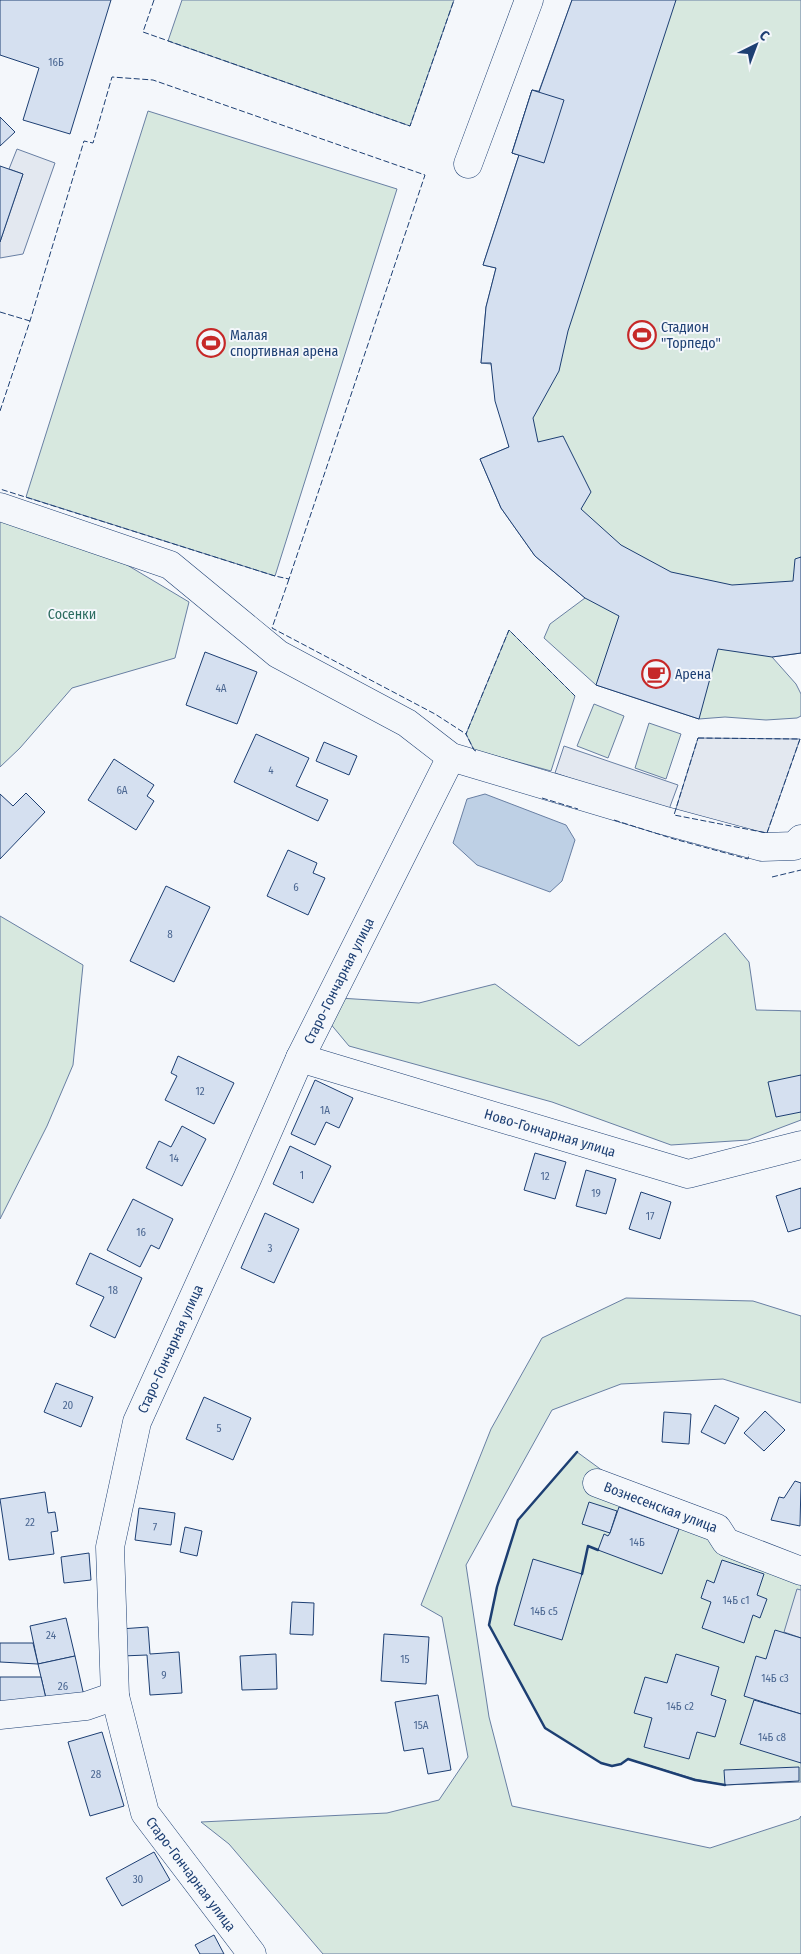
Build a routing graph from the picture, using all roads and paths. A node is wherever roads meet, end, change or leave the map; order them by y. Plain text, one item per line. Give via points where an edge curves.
1 (529, 0) edge
2 (468, 164) dead end
3 (0, 506) edge
4 (451, 757) junction
5 (801, 839) edge
6 (300, 1058) junction
7 (801, 1145) edge
8 (597, 1483) dead end
9 (801, 1571) edge
10 (115, 1696) junction
11 (0, 1715) edge
12 (252, 1954) edge

1 - 2 street
3 - 4 street via 170,565 278,654 407,723
4 - 5 street via 762,847 794,846
4 - 6 street, Старо-Гончарная улица
6 - 7 street, Ново-Гончарная улица via 688,1174
6 - 10 street, Старо-Гончарная улица via 137,1422 110,1547
8 - 9 street, Вознесенская улица via 717,1528 726,1542
10 - 11 street via 86,1706
10 - 12 street, Старо-Гончарная улица via 145,1813

